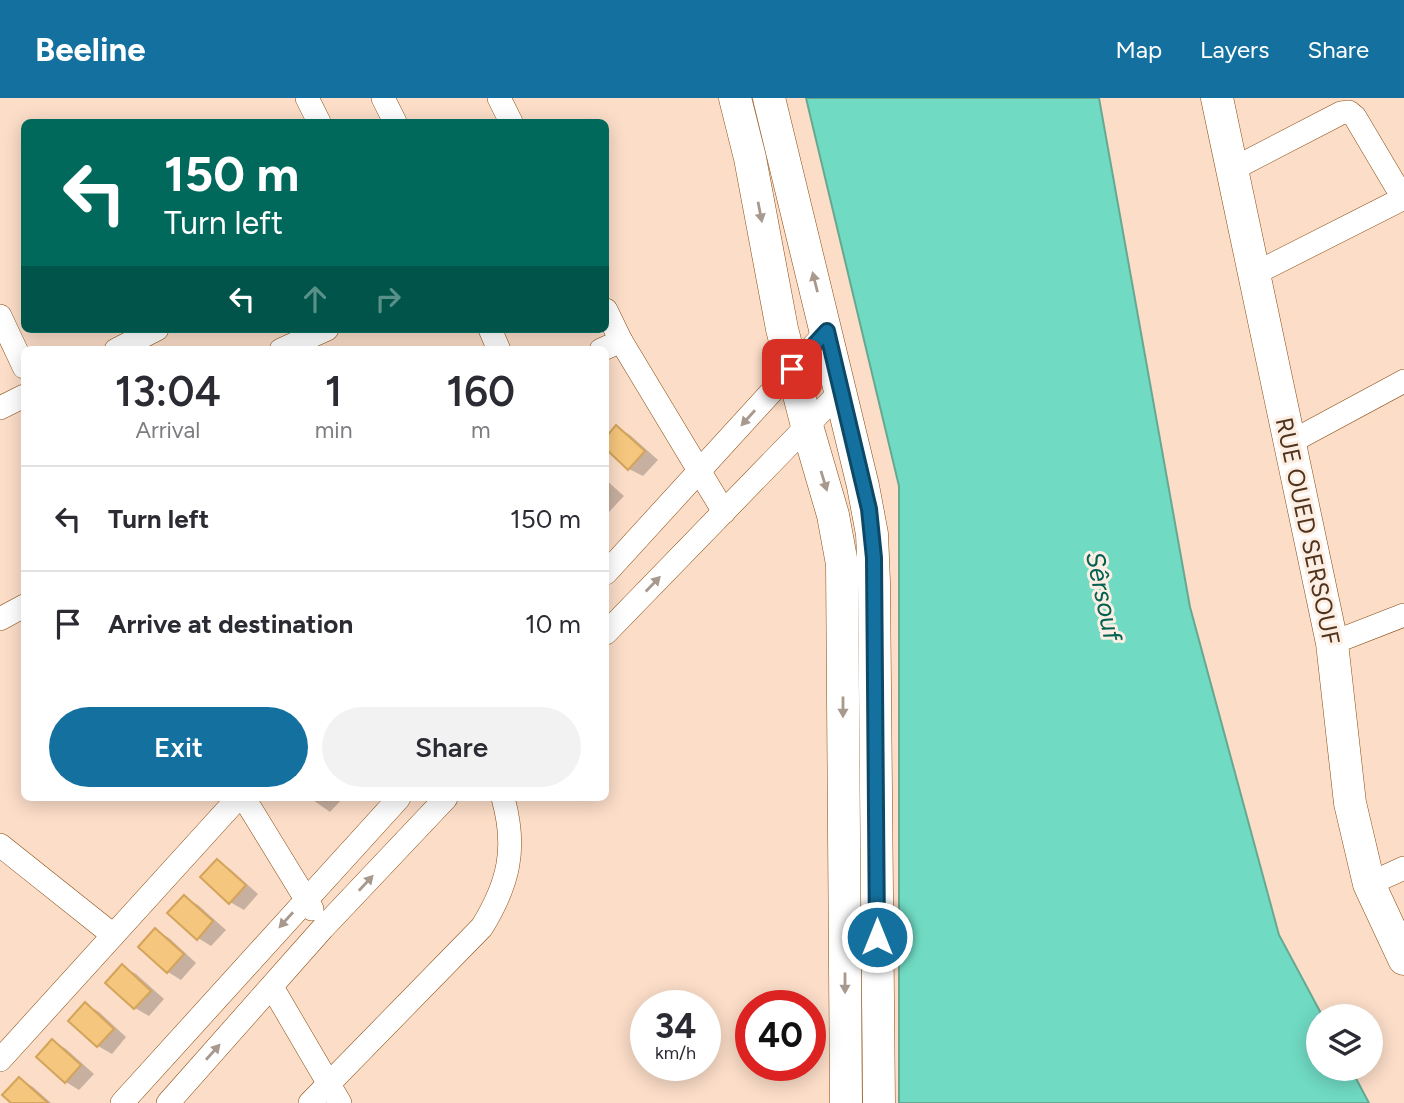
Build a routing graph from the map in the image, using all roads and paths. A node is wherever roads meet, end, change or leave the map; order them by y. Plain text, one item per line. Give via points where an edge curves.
1 (307, 98) edge
2 (383, 98) edge
3 (499, 98) edge
4 (735, 98) edge
5 (769, 98) edge
6 (1217, 98) edge
7 (318, 119) edge
8 (394, 119) edge
9 (510, 119) edge
10 (782, 150) junction
11 (750, 158) junction
12 (1231, 170) junction
13 (1404, 198) edge
14 (1256, 273) junction
15 (0, 316) edge
16 (827, 331) junction
17 (149, 333) edge
18 (318, 333) edge
19 (124, 346) edge
20 (290, 346) edge
21 (611, 346) edge
22 (21, 361) edge
23 (792, 369) junction
24 (1404, 382) edge
25 (842, 390) junction
26 (21, 398) edge
27 (0, 408) edge
28 (807, 426) junction
29 (1289, 443) junction
30 (699, 471) junction
31 (724, 512) junction
32 (609, 570) edge
33 (21, 608) edge
34 (1404, 615) edge
35 (0, 619) edge
36 (609, 630) edge
37 (1332, 643) junction
38 (876, 744) junction
39 (843, 745) junction
40 (235, 801) edge
41 (246, 801) edge
42 (396, 801) edge
43 (443, 801) edge
44 (504, 801) edge
45 (0, 845) edge
46 (1404, 868) edge
47 (1369, 884) junction
48 (306, 898) junction
49 (323, 928) junction
50 (113, 935) junction
51 (1404, 959) edge
52 (272, 987) junction
53 (0, 1060) edge
54 (330, 1082) junction
55 (122, 1103) edge
56 (168, 1103) edge
57 (310, 1103) edge
58 (340, 1103) edge
59 (846, 1103) edge
60 (879, 1103) edge

1 - 7 street
2 - 8 street
3 - 9 street
4 - 11 street
5 - 10 street
6 - 12 street, RUE OUED SERSOUF
10 - 11 street
16 -> 10 street
11 -> 23 street
12 - 13 street via 1349,113
12 - 14 street, RUE OUED SERSOUF
13 - 14 street
14 - 29 street, RUE OUED SERSOUF
15 - 22 street
16 - 23 street
16 - 25 street
17 - 19 street
18 - 20 street
21 - 30 street
23 - 28 street
23 -> 30 street
24 - 29 street
25 - 28 street
25 - 38 street via 872,534
26 - 27 street
28 - 31 street
28 -> 39 street via 842,564
29 - 37 street, RUE OUED SERSOUF
30 - 31 street
30 - 32 street
36 -> 31 street
33 - 35 street
34 - 37 street
37 - 47 street, RUE OUED SERSOUF via 1350,803
38 - 39 street
38 - 60 street
39 -> 59 street
40 - 50 street
41 - 48 street
42 - 48 street
49 -> 43 street
44 - 54 street via 511,834 509,859 495,906 482,927
45 - 50 street
46 - 47 street
47 - 51 street, RUE OUED SERSOUF
48 - 49 street
48 -> 55 street
49 - 52 street
50 - 53 street
52 - 54 street
56 -> 52 street
54 - 57 street
54 - 58 street

